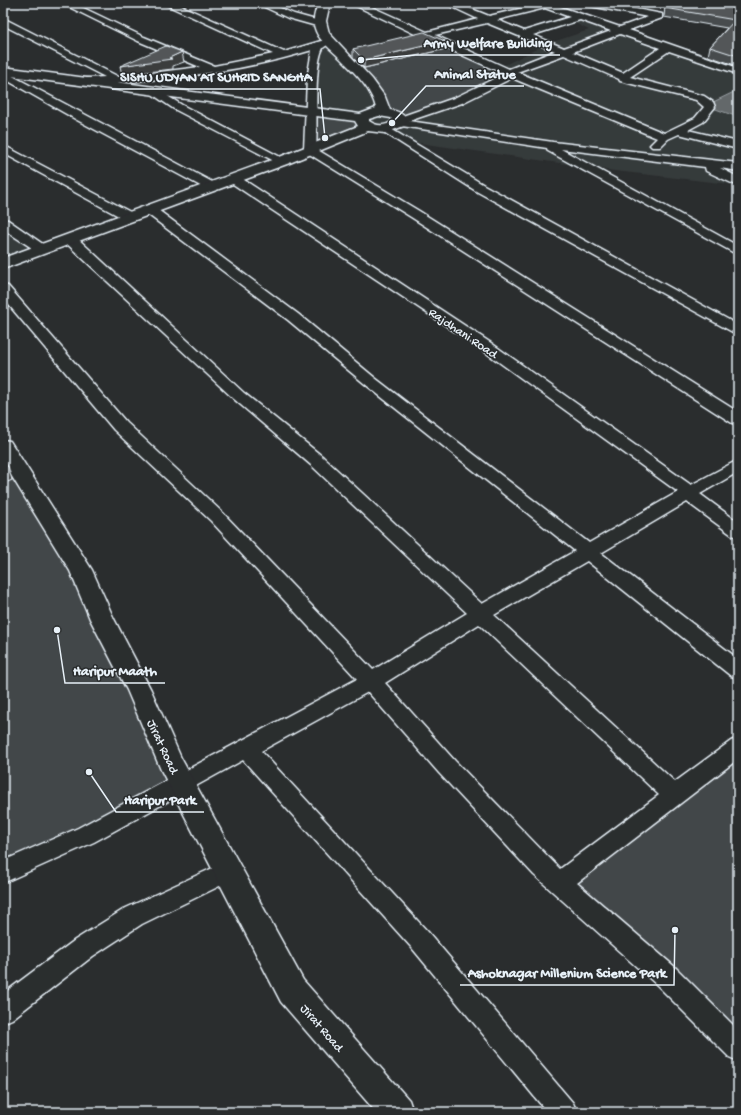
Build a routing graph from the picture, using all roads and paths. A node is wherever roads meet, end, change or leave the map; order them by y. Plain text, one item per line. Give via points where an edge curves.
1 (66, 3) edge
2 (167, 3) edge
3 (261, 3) edge
4 (324, 3) edge
5 (356, 3) edge
6 (450, 3) edge
7 (590, 3) edge
8 (543, 4) edge
9 (579, 17) junction
10 (488, 20) junction
11 (3, 21) edge
12 (320, 24) junction
13 (618, 30) junction
14 (525, 34) junction
15 (425, 35) junction
16 (411, 39) edge
17 (324, 43) junction
18 (668, 47) junction
19 (562, 52) junction
20 (283, 56) junction
21 (213, 69) junction
22 (738, 71) edge
23 (5, 72) edge
24 (511, 73) junction
25 (624, 77) junction
26 (117, 83) junction
27 (156, 92) junction
28 (312, 112) junction
29 (384, 112) junction
30 (365, 122) junction
31 (400, 122) junction
32 (386, 129) junction
33 (677, 130) junction
34 (664, 137) junction
35 (543, 144) junction
36 (738, 146) edge
37 (3, 148) edge
38 (310, 150) junction
39 (647, 156) junction
40 (282, 161) junction
41 (698, 163) junction
42 (738, 167) edge
43 (234, 179) junction
44 (738, 182) edge
45 (212, 187) junction
46 (150, 210) junction
47 (130, 217) junction
48 (3, 223) edge
49 (70, 239) junction
50 (43, 249) junction
51 (738, 251) edge
52 (3, 264) edge
53 (3, 289) edge
54 (738, 331) edge
55 (738, 419) edge
56 (3, 446) edge
57 (738, 465) edge
58 (689, 493) junction
59 (738, 531) edge
60 (588, 552) junction
61 (481, 614) junction
62 (738, 670) edge
63 (371, 681) junction
64 (738, 747) edge
65 (245, 748) junction
66 (181, 782) junction
67 (674, 794) junction
68 (228, 871) junction
69 (3, 872) edge
70 (559, 883) junction
71 (3, 1010) edge
72 (738, 1048) edge
73 (397, 1112) edge
74 (564, 1112) edge

1 - 21 street via 141,39
2 - 20 street
3 - 12 street via 291,16
4 - 12 main road
5 - 15 street
6 - 10 street
7 - 13 street via 659,16
8 - 9 street
8 - 10 street
9 - 13 street
9 - 14 street
10 - 14 street
10 - 15 street
11 - 26 street
12 - 17 main road
13 - 18 street
13 - 19 street
14 - 19 street
15 - 16 street
15 - 24 street
17 - 20 street
17 - 28 street via 315,55 310,90
17 - 29 main road via 349,54 383,106
18 - 22 street
18 - 25 street
19 - 24 street
19 - 25 street
20 - 21 street
21 - 26 street
23 - 26 main road via 72,81
23 - 45 street via 82,118
24 - 31 street via 464,99
24 - 34 street
25 - 33 street via 628,81 700,98 709,104 710,107 699,120
26 - 27 main road
27 - 28 main road
27 - 40 street via 178,107
28 - 30 main road
28 - 38 street
29 - 30 main road via 372,113
29 - 31 main road via 395,115
30 - 32 main road
30 - 38 main road
31 - 32 main road
31 - 35 street
32 - 54 street via 480,188
33 - 34 street
33 - 36 street
34 - 39 street
35 - 39 street
35 - 51 street
37 - 47 street
38 - 40 main road
38 - 55 street
39 - 41 street
40 - 43 main road
41 - 42 street
41 - 44 street
43 - 45 main road
43 - 58 street, Rajdhani Road via 486,346
45 - 46 main road
46 - 47 main road
46 - 60 street via 293,317 370,381
47 - 49 main road
48 - 50 street
49 - 50 main road
49 - 61 street via 239,396 317,461
50 - 52 main road
53 - 63 street via 120,426 217,517
56 - 66 main road, Jirat Road via 81,570
57 - 58 street
58 - 59 street, Rajdhani Road
58 - 60 street
60 - 61 street
60 - 62 street
61 - 63 street
61 - 67 street
63 - 65 street
63 - 70 street via 447,767
64 - 67 street
65 - 66 street
65 - 74 street via 420,940
66 - 68 main road, Jirat Road
66 - 69 street via 86,835
67 - 70 street
68 - 71 street via 134,916 84,948
68 - 73 main road, Jirat Road via 292,991
70 - 72 street via 667,977

